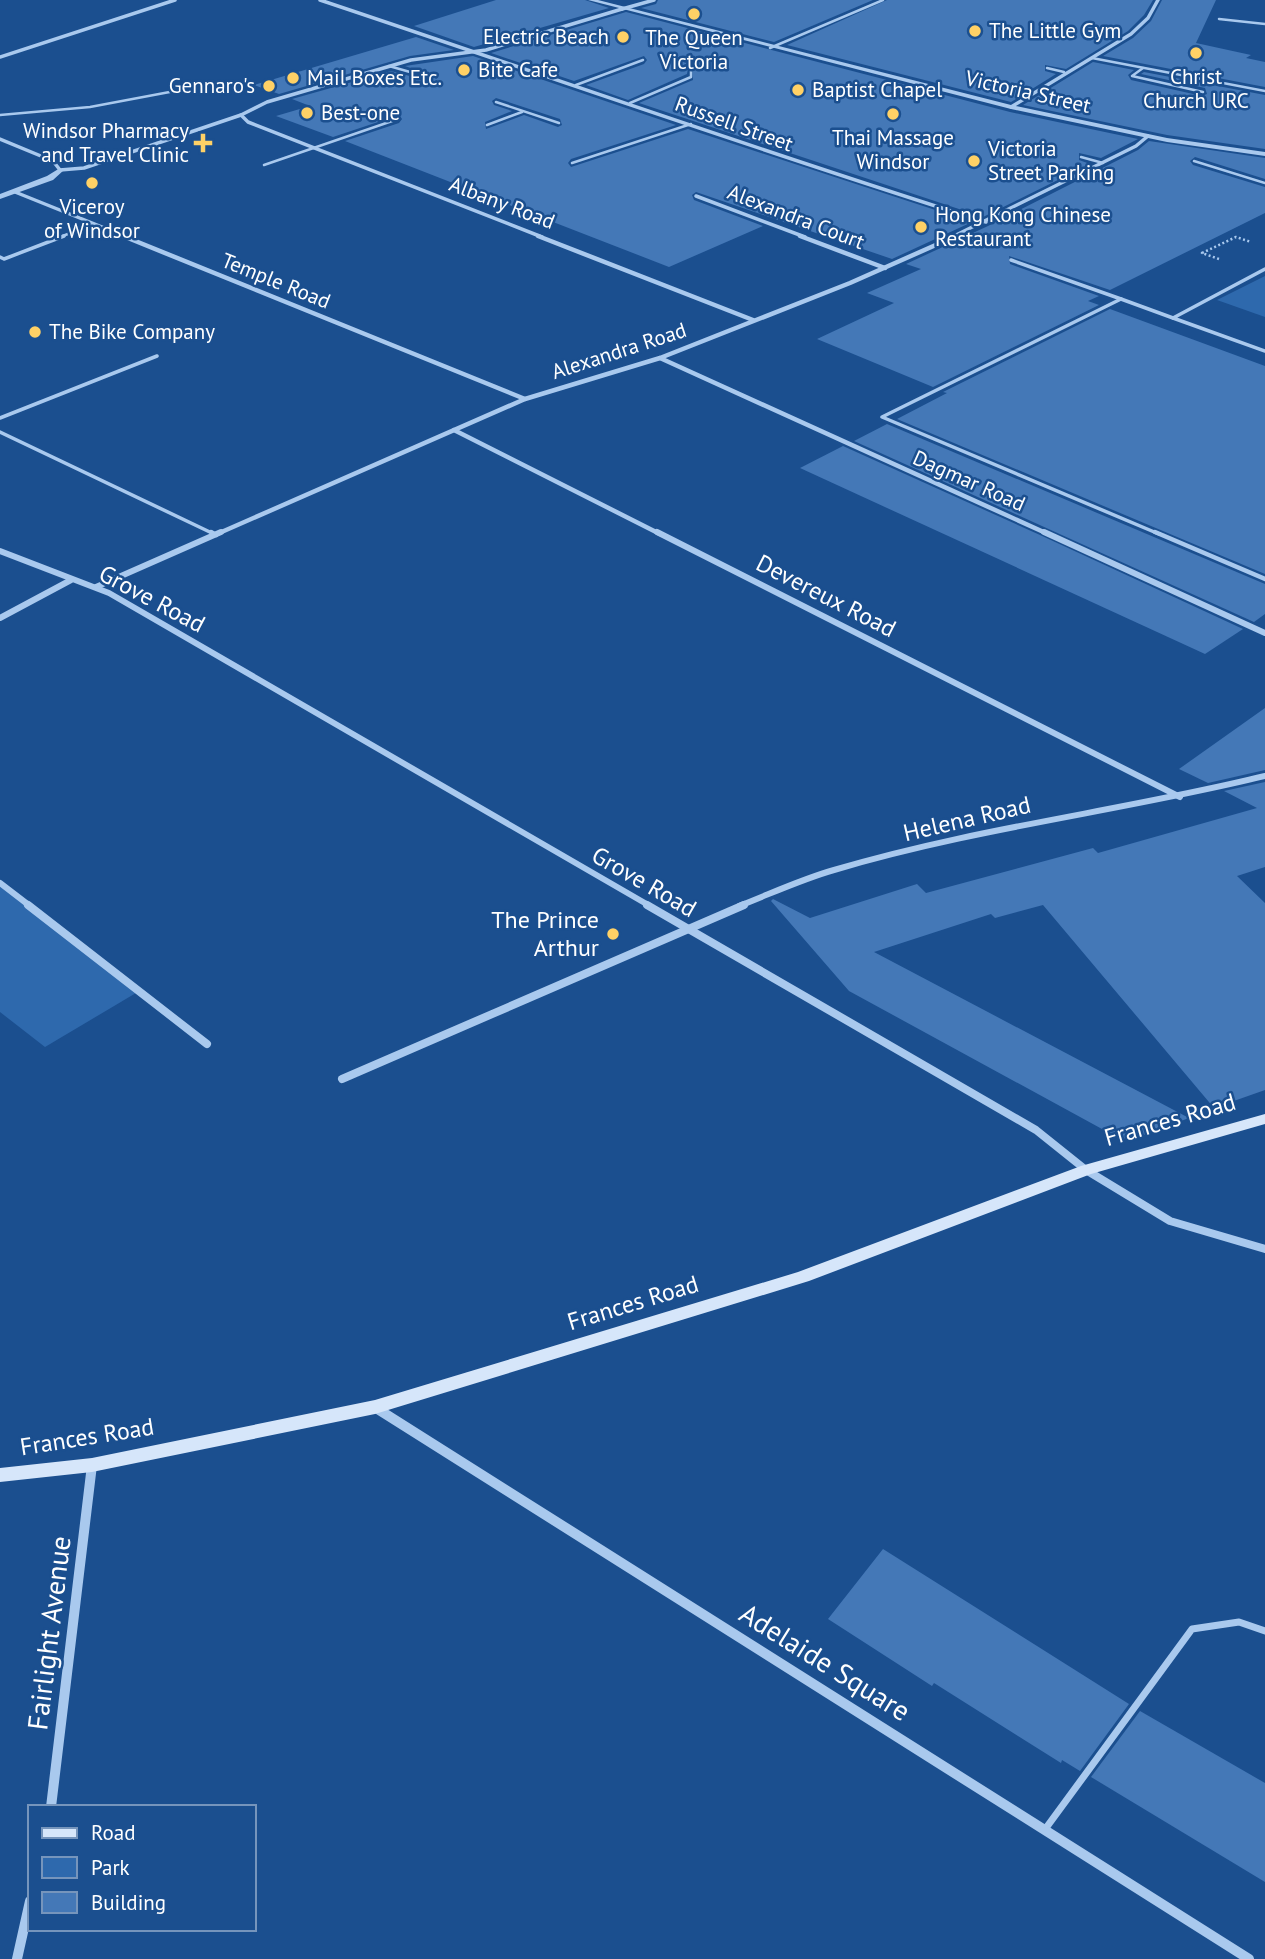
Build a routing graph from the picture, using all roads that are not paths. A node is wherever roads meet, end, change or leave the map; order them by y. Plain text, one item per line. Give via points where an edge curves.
1 (175, 0) edge
2 (320, 0) edge
3 (591, 0) edge
4 (654, 0) edge
5 (883, 0) edge
6 (1158, 0) edge
7 (622, 9) junction
8 (1219, 19) dead end
9 (1265, 24) edge
10 (770, 48) junction
11 (472, 51) junction
12 (0, 58) edge
13 (1092, 58) junction
14 (643, 60) dead end
15 (390, 66) junction
16 (1047, 68) dead end
17 (1143, 68) junction
18 (691, 71) dead end
19 (1065, 72) junction
20 (417, 74) dead end
21 (576, 85) junction
22 (175, 91) dead end
23 (1265, 91) edge
24 (1203, 92) dead end
25 (496, 102) dead end
26 (630, 103) junction
27 (1011, 107) junction
28 (522, 112) junction
29 (0, 115) edge
30 (241, 115) junction
31 (398, 119) dead end
32 (559, 123) dead end
33 (691, 124) junction
34 (487, 125) dead end
35 (1148, 136) junction
36 (0, 139) edge
37 (314, 147) junction
38 (1265, 154) edge
39 (1082, 157) dead end
40 (1195, 161) dead end
41 (572, 163) dead end
42 (1103, 163) junction
43 (264, 164) dead end
44 (60, 170) junction
45 (1265, 183) edge
46 (15, 192) junction
47 (696, 196) dead end
48 (0, 197) edge
49 (987, 222) junction
50 (94, 225) junction
51 (0, 257) edge
52 (1011, 260) dead end
53 (884, 268) junction
54 (1265, 269) edge
55 (1121, 299) junction
56 (1173, 318) junction
57 (753, 320) junction
58 (1265, 351) edge
59 (158, 356) dead end
60 (660, 359) junction
61 (525, 399) junction
62 (0, 418) edge
63 (454, 430) junction
64 (0, 432) edge
65 (216, 535) junction
66 (0, 551) edge
67 (1265, 579) edge
68 (71, 580) junction
69 (96, 587) junction
70 (0, 618) edge
71 (1265, 633) edge
72 (1265, 776) edge
73 (1180, 797) junction
74 (0, 883) edge
75 (685, 928) junction
76 (207, 1044) dead end
77 (342, 1079) dead end
78 (1265, 1119) edge
79 (1086, 1170) junction
80 (1265, 1249) edge
81 (375, 1407) junction
82 (92, 1465) junction
83 (0, 1475) edge
84 (1265, 1632) edge
85 (51, 1805) edge
86 (1046, 1828) junction
87 (28, 1909) edge
88 (16, 1959) edge
89 (1249, 1959) edge

1 - 12 street
2 - 11 street, Russell Street
3 - 7 street, Victoria Street
4 - 7 street
5 - 10 lane
6 - 13 street via 1138,28
7 - 10 street, Victoria Street
7 - 11 street
8 - 9 lane
10 - 27 street, Victoria Street
11 - 15 street
11 - 21 street, Russell Street
13 - 17 lane
13 - 19 street
14 - 21 lane
15 - 20 lane
15 - 30 street via 254,106
16 - 19 lane
17 - 23 lane
17 - 24 lane via 1132,76
18 - 26 lane via 691,77
19 - 27 street
21 - 26 street, Russell Street
22 - 29 lane via 90,107
25 - 28 lane
26 - 33 street, Russell Street
27 - 35 street, Victoria Street
28 - 32 lane
28 - 34 lane
30 - 37 street, Albany Road via 248,122
30 - 44 street via 101,163
31 - 37 lane
33 - 41 lane
33 - 49 street, Russell Street via 791,161
35 - 38 street, Victoria Street
35 - 42 street, Alexandra Road
36 - 44 street via 53,161
37 - 43 lane
37 - 57 street, Albany Road
39 - 42 lane
40 - 45 lane
42 - 49 street, Alexandra Road
44 - 46 street
46 - 48 street
46 - 50 street, Temple Road
47 - 53 street, Alexandra Court
49 - 53 street, Alexandra Road
50 - 51 lane
50 - 61 street, Temple Road
52 - 55 lane
53 - 57 street, Alexandra Road
54 - 56 lane
55 - 56 lane
55 - 67 lane via 882,417
56 - 58 lane
57 - 60 street, Alexandra Road
59 - 62 lane
60 - 61 street, Alexandra Road
60 - 71 street, Dagmar Road
61 - 63 street, Alexandra Road
63 - 65 street, Alexandra Road
63 - 73 street, Devereux Road
64 - 65 lane
65 - 69 street, Alexandra Road
66 - 68 street, Grove Road
68 - 69 street, Grove Road
68 - 70 street
69 - 75 street, Grove Road
72 - 73 street, Helena Road
73 - 75 street, Helena Road via 1011,826 832,870
74 - 76 street
75 - 77 street, Helena Road
75 - 79 street, Grove Road via 1036,1130
78 - 79 main road, Frances Road
79 - 80 street, Grove Road via 1170,1221
79 - 81 main road, Frances Road via 803,1277
81 - 82 main road, Frances Road
81 - 86 street, Adelaide Square
82 - 83 main road, Frances Road
82 - 85 street, Fairlight Avenue
84 - 86 lane via 1239,1622 1192,1629
86 - 89 street, Adelaide Square
87 - 88 street

